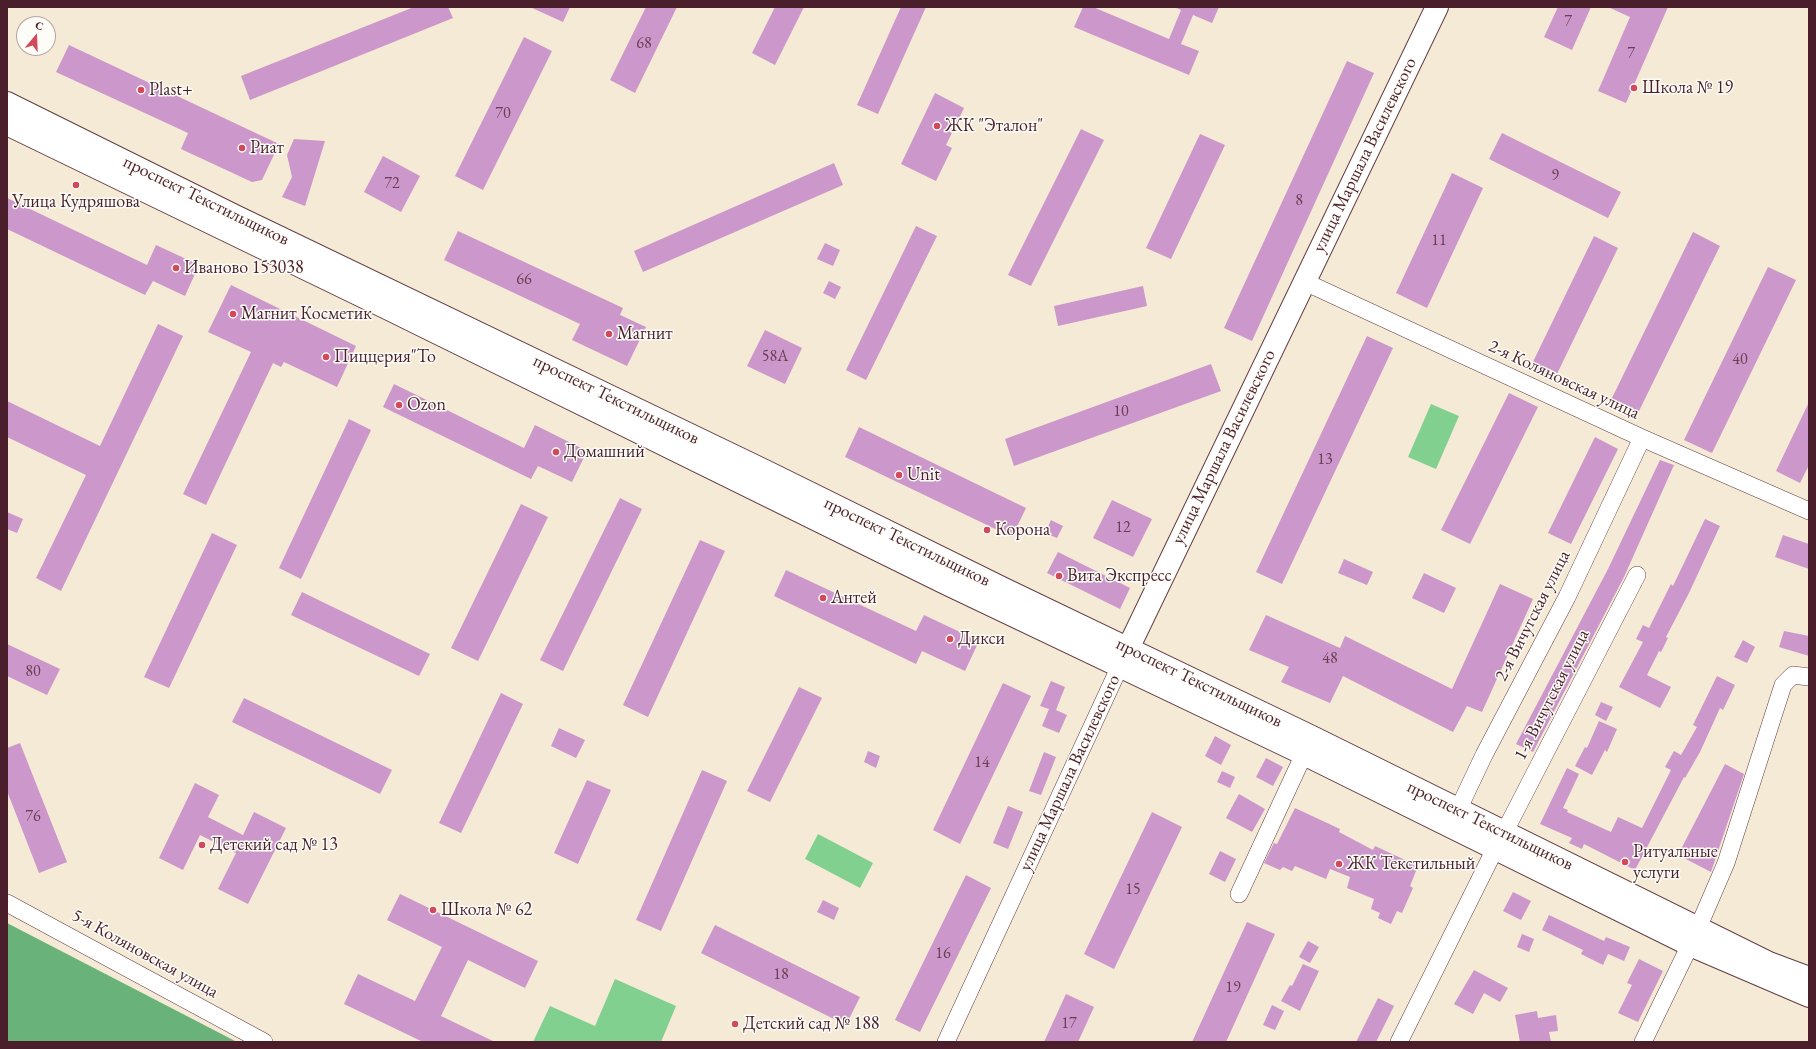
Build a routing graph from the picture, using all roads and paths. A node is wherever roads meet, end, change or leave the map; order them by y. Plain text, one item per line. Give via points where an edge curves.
1 (1436, 7) edge
2 (7, 103) edge
3 (7, 124) edge
4 (1305, 282) junction
5 (1642, 438) junction
6 (1809, 511) edge
7 (1637, 575) dead end
8 (1124, 657) junction
9 (1809, 677) edge
10 (1304, 754) junction
11 (1458, 810) junction
12 (1499, 841) junction
13 (1239, 894) dead end
14 (7, 902) edge
15 (1694, 937) junction
16 (1809, 978) edge
17 (1809, 996) edge
18 (264, 1042) edge
19 (946, 1042) edge
20 (1399, 1042) edge
21 (1643, 1042) edge

1 - 4 main road, улица Маршала Василевского
2 - 8 main road, проспект Текстильщиков via 1002,588
3 - 8 main road, проспект Текстильщиков via 398,313 945,583
4 - 5 street, 2-я Коляновская улица
4 - 8 main road, улица Маршала Василевского
5 - 6 street, 2-я Коляновская улица
5 - 11 street, 2-я Вичугская улица via 1566,597
7 - 12 street, 1-я Вичугская улица
8 - 10 main road, проспект Текстильщиков
8 - 11 main road, проспект Текстильщиков via 1312,737
8 - 19 street, улица Маршала Василевского
9 - 15 street via 1793,675 1783,685 1726,863
10 - 12 main road, проспект Текстильщиков
10 - 13 street
11 - 12 main road, проспект Текстильщиков
12 - 15 main road, проспект Текстильщиков
12 - 20 street, 1-я Вичугская улица
14 - 18 street, 5-я Коляновская улица
15 - 16 main road, проспект Текстильщиков
15 - 17 main road, проспект Текстильщиков
15 - 21 street

